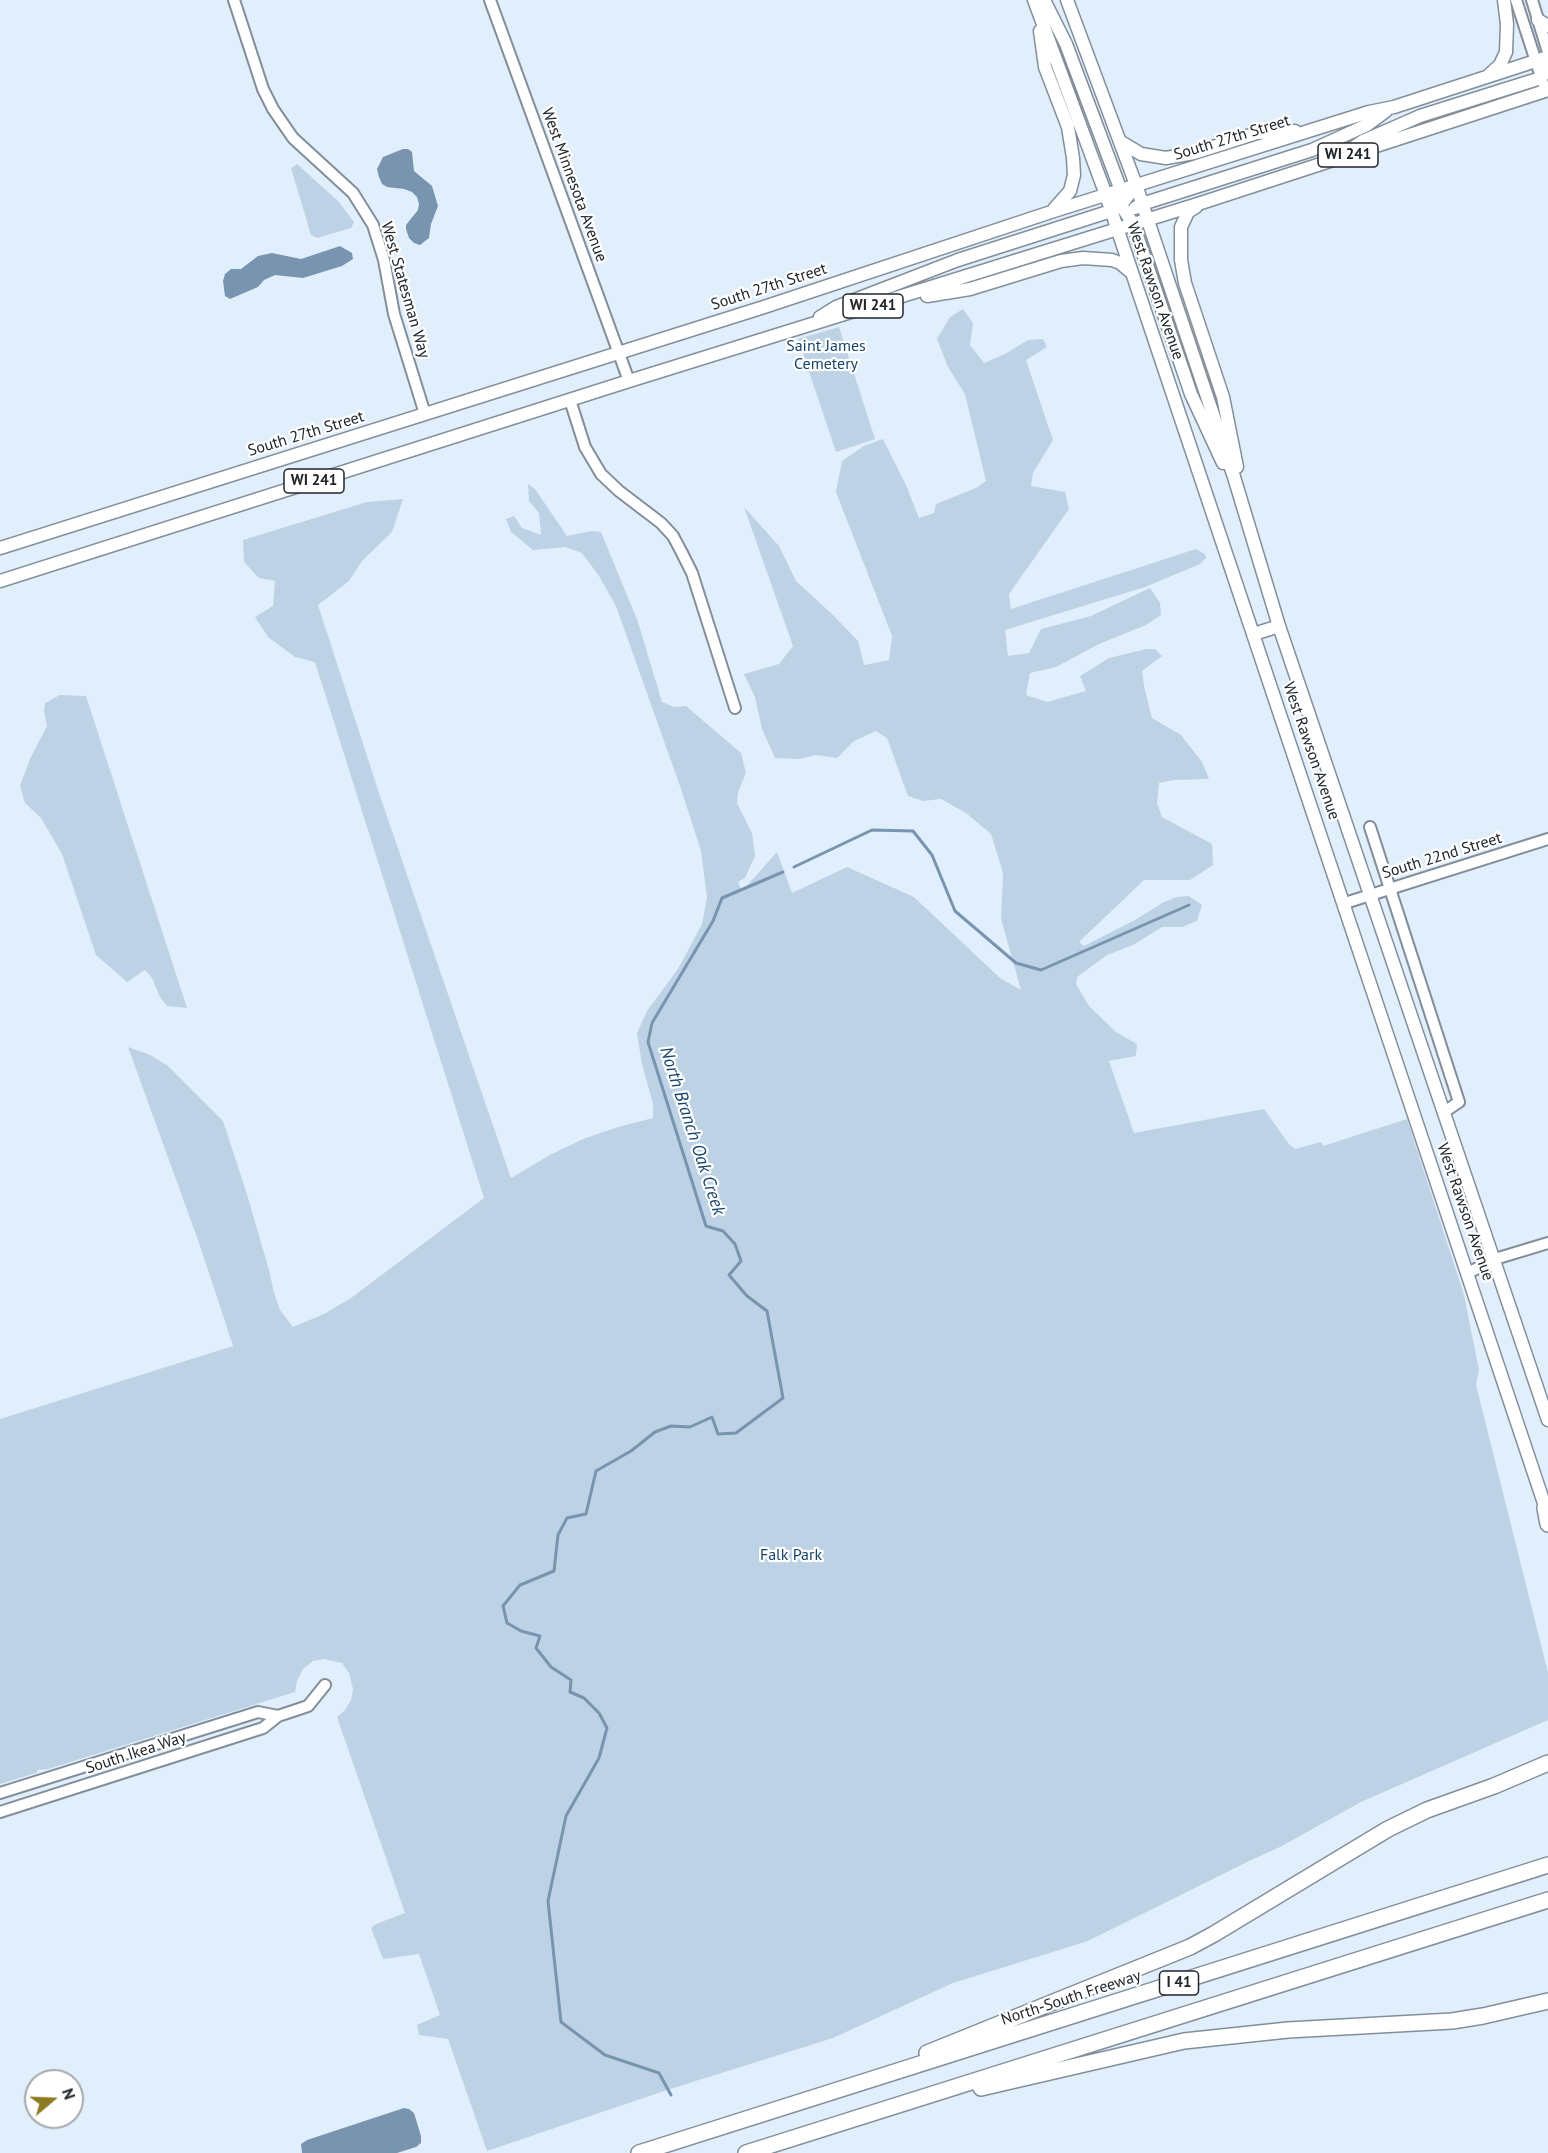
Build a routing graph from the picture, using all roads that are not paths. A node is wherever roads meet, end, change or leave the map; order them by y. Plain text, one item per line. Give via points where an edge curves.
1 (234, 0) edge
2 (490, 0) edge
3 (1067, 0) edge
4 (1504, 0) edge
5 (1516, 0) edge
6 (1532, 0) edge
7 (1038, 2) edge
8 (1543, 23) edge
9 (1548, 52) edge
10 (1542, 58) edge
11 (1545, 73) edge
12 (1488, 76) junction
13 (1547, 90) edge
14 (1394, 107) junction
15 (1314, 129) junction
16 (1121, 142) junction
17 (1337, 159) junction
18 (1136, 185) junction
19 (1106, 195) junction
20 (1201, 203) junction
21 (1127, 207) junction
22 (1051, 212) junction
23 (1147, 220) junction
24 (1117, 230) junction
25 (1132, 274) junction
26 (885, 303) junction
27 (802, 327) junction
28 (618, 352) junction
29 (628, 381) junction
30 (570, 400) junction
31 (425, 414) junction
32 (1233, 477) junction
33 (1246, 515) junction
34 (0, 548) edge
35 (0, 580) edge
36 (1279, 626) junction
37 (1254, 634) junction
38 (735, 708) dead end
39 (1370, 827) dead end
40 (1548, 839) edge
41 (1390, 888) junction
42 (1370, 894) junction
43 (1345, 903) junction
44 (1444, 1112) junction
45 (1548, 1243) edge
46 (1495, 1259) junction
47 (1468, 1273) junction
48 (1548, 1420) edge
49 (1547, 1512) edge
50 (1548, 1524) edge
51 (325, 1685) dead end
52 (278, 1716) junction
53 (1548, 1763) edge
54 (1548, 1770) edge
55 (1494, 1786) junction
56 (0, 1793) edge
57 (0, 1812) edge
58 (1548, 1865) edge
59 (1548, 1900) edge
60 (1548, 2001) edge
61 (809, 2100) junction
62 (859, 2117) junction
63 (639, 2153) edge
64 (746, 2153) edge

1 - 31 street, West Statesman Way via 273,109 293,138 353,193 373,225 394,314
2 - 28 street, West Minnesota Avenue
3 - 16 main road, West Rawson Avenue
4 - 12 main road via 1506,52
5 - 10 street
6 - 8 street
7 - 19 main road
7 - 21 main road via 1066,44
7 - 22 main road via 1045,67 1068,127 1073,158 1070,191
8 - 9 street
10 - 11 street
10 - 12 main road, South 27th Street / WI 241
11 - 13 street
11 - 17 main road via 1420,116 1363,141
12 - 14 main road, South 27th Street / WI 241
13 - 17 main road, WI 241
14 - 15 main road, South 27th Street / WI 241
14 - 21 main road via 1367,125 1312,150
15 - 16 main road via 1257,133 1166,158 1141,154
15 - 18 main road, South 27th Street / WI 241
16 - 18 main road, West Rawson Avenue
17 - 20 main road, WI 241
18 - 21 main road, South 27th Street / WI 241
18 - 21 main road, West Rawson Avenue
19 - 21 main road, South 27th Street / WI 241
19 - 22 main road, South 27th Street / WI 241
20 - 23 main road, WI 241
20 - 33 main road via 1184,219 1181,260 1223,397
21 - 23 main road, West Rawson Avenue
21 - 24 main road, West Rawson Avenue
21 - 24 main road, South 27th Street / WI 241
21 - 27 main road via 958,260 836,307
21 - 32 main road via 1191,394 1218,456
22 - 28 main road, South 27th Street / WI 241
23 - 32 main road, West Rawson Avenue
24 - 25 main road, West Rawson Avenue
24 - 26 main road, South 27th Street / WI 241
25 - 26 main road via 1112,260 1083,258 970,289
25 - 37 main road, West Rawson Avenue
26 - 27 main road, South 27th Street / WI 241
27 - 29 main road, South 27th Street / WI 241
28 - 29 street, West Minnesota Avenue
28 - 31 main road, South 27th Street / WI 241
29 - 30 main road, South 27th Street / WI 241
30 - 35 main road, South 27th Street / WI 241
30 - 38 street via 585,447 601,474 673,536 692,573
31 - 34 main road, South 27th Street / WI 241
32 - 33 main road, West Rawson Avenue
33 - 36 main road, West Rawson Avenue
36 - 37 main road
36 - 42 main road, West Rawson Avenue
37 - 43 main road, West Rawson Avenue
39 - 41 street
40 - 41 street, South 22nd Street
41 - 42 street, South 22nd Street
41 - 44 street via 1459,1102
42 - 43 street, South 22nd Street
42 - 44 main road, West Rawson Avenue
43 - 47 main road, West Rawson Avenue
44 - 46 main road, West Rawson Avenue
45 - 46 street
46 - 47 street
46 - 48 main road, West Rawson Avenue
47 - 49 main road, West Rawson Avenue
49 - 50 highway
51 - 52 street, South Ikea Way via 308,1706
52 - 56 street, South Ikea Way via 258,1712
52 - 57 street, South Ikea Way via 263,1728
53 - 55 highway
54 - 55 highway
55 - 61 highway via 1388,1829 1190,1947
58 - 61 highway, North-South Freeway / I 41
59 - 62 highway, I 41
60 - 62 highway via 1452,2021 1288,2030 1184,2041
61 - 63 highway, North-South Freeway / I 41
62 - 64 highway, I 41

